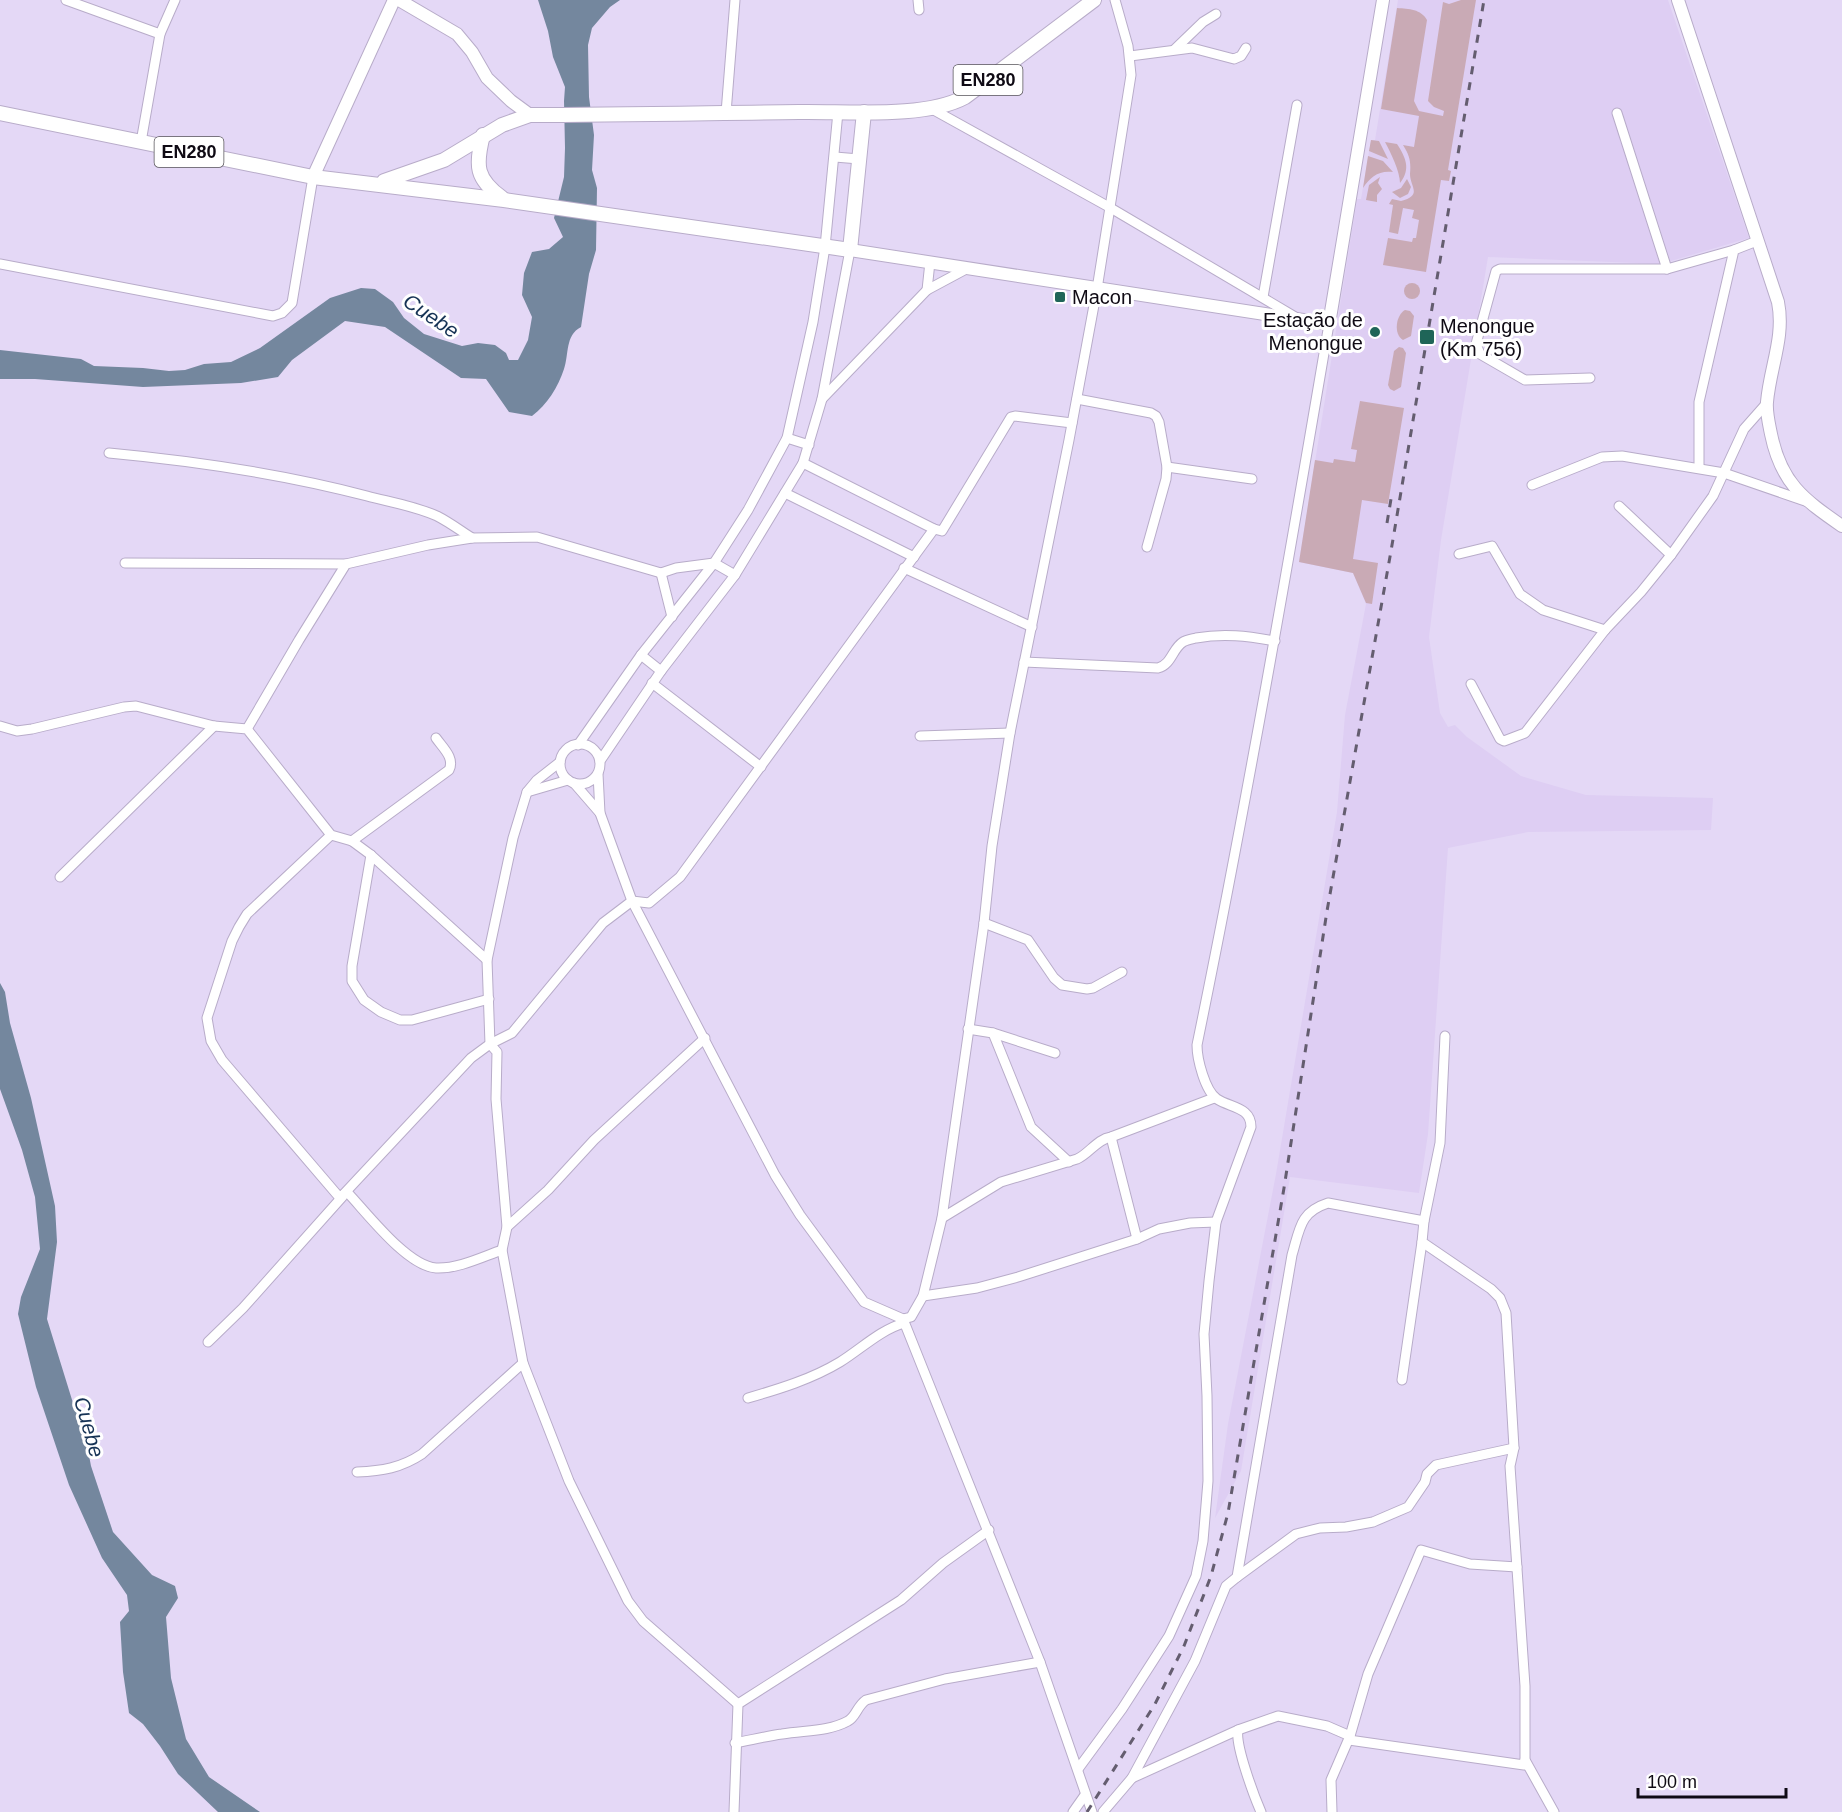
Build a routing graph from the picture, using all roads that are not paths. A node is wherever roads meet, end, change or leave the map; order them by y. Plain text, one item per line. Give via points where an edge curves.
1 (66, 0) edge
2 (175, 0) edge
3 (396, 0) edge
4 (735, 0) edge
5 (918, 0) edge
6 (1094, 0) edge
7 (1115, 0) edge
8 (1383, 0) edge
9 (1678, 0) edge
10 (919, 10) dead end
11 (1216, 14) dead end
12 (160, 34) junction
13 (1246, 48) dead end
14 (1176, 49) junction
15 (1130, 56) junction
16 (1297, 105) dead end
17 (932, 109) junction
18 (838, 111) junction
19 (864, 112) junction
20 (0, 113) edge
21 (726, 113) junction
22 (1617, 113) dead end
23 (530, 115) junction
24 (483, 135) junction
25 (141, 142) junction
26 (835, 157) junction
27 (859, 159) junction
28 (313, 177) junction
29 (378, 183) junction
30 (504, 200) junction
31 (1108, 207) junction
32 (1757, 241) junction
33 (825, 247) junction
34 (1734, 249) junction
35 (850, 250) junction
36 (930, 262) junction
37 (0, 264) edge
38 (968, 268) junction
39 (1667, 269) junction
40 (1097, 289) junction
41 (927, 290) junction
42 (1263, 297) junction
43 (1301, 320) junction
44 (1329, 324) junction
45 (1590, 378) dead end
46 (822, 399) junction
47 (1077, 399) junction
48 (1767, 403) junction
49 (1072, 423) junction
50 (787, 438) junction
51 (809, 445) junction
52 (109, 453) dead end
53 (803, 463) junction
54 (1167, 467) junction
55 (1699, 468) junction
56 (1724, 473) junction
57 (1252, 479) dead end
58 (1532, 485) dead end
59 (785, 493) junction
60 (1808, 502) junction
61 (1618, 506) dead end
62 (1842, 526) edge
63 (934, 529) junction
64 (472, 538) junction
65 (1147, 548) dead end
66 (1459, 554) dead end
67 (1671, 555) junction
68 (914, 557) junction
69 (714, 562) junction
70 (125, 563) dead end
71 (346, 564) junction
72 (904, 568) junction
73 (661, 573) junction
74 (735, 575) junction
75 (672, 617) junction
76 (1032, 627) junction
77 (1605, 630) junction
78 (1275, 641) junction
79 (641, 655) junction
80 (1024, 662) junction
81 (661, 671) junction
82 (652, 683) junction
83 (1471, 684) dead end
84 (0, 726) edge
85 (214, 726) junction
86 (247, 729) junction
87 (1010, 733) junction
88 (920, 736) dead end
89 (436, 738) dead end
90 (578, 745) junction
91 (600, 760) junction
92 (561, 762) junction
93 (762, 767) junction
94 (598, 774) junction
95 (571, 782) junction
96 (527, 792) junction
97 (600, 813) junction
98 (331, 835) junction
99 (352, 840) junction
100 (371, 855) junction
101 (60, 877) dead end
102 (633, 901) junction
103 (984, 923) junction
104 (488, 960) junction
105 (1122, 972) dead end
106 (489, 999) junction
107 (968, 1029) junction
108 (993, 1034) junction
109 (1445, 1036) dead end
110 (705, 1038) junction
111 (490, 1044) junction
112 (1055, 1053) dead end
113 (1214, 1098) junction
114 (1111, 1137) junction
115 (1069, 1162) junction
116 (344, 1195) junction
117 (942, 1218) junction
118 (1424, 1221) junction
119 (1216, 1222) junction
120 (507, 1227) junction
121 (1137, 1239) junction
122 (1422, 1242) junction
123 (502, 1250) junction
124 (923, 1296) junction
125 (904, 1321) junction
126 (208, 1342) dead end
127 (523, 1363) junction
128 (1402, 1380) dead end
129 (748, 1398) dead end
130 (1514, 1448) junction
131 (357, 1472) dead end
132 (989, 1530) junction
133 (1517, 1567) junction
134 (1237, 1577) junction
135 (1040, 1662) junction
136 (738, 1704) junction
137 (1238, 1730) junction
138 (1350, 1736) junction
139 (735, 1743) junction
140 (1525, 1760) junction
141 (1078, 1769) junction
142 (1132, 1778) junction
143 (1085, 1796) junction
144 (734, 1812) edge
145 (1073, 1812) edge
146 (1092, 1812) edge
147 (1103, 1812) edge
148 (1261, 1812) edge
149 (1332, 1812) edge
150 (1554, 1812) edge

1 - 12 street
2 - 12 street
3 - 23 main road via 457,34 487,78
3 - 28 main road
4 - 21 street
5 - 10 street
6 - 17 main road, EN280 via 965,97
7 - 15 street
8 - 44 main road
9 - 32 main road
11 - 14 street
12 - 25 street
13 - 14 street via 1234,59 1196,49
14 - 15 street
15 - 31 street via 1131,75
16 - 42 street
17 - 19 main road, EN280
17 - 31 street
18 - 19 main road, EN280
18 - 21 main road, EN280
18 - 26 street
19 - 27 main road
20 - 25 main road, EN280
21 - 23 main road, EN280
22 - 39 street
23 - 24 main road, EN280
24 - 29 main road, EN280 via 444,160
24 - 30 main road via 478,165 481,176 487,187
25 - 28 main road, EN280
26 - 27 street
26 - 33 street
27 - 35 main road
28 - 29 main road, EN280
28 - 37 street via 292,303 273,316
29 - 30 main road, EN280
30 - 33 main road, EN280
31 - 40 street
31 - 42 street
32 - 34 street
32 - 48 main road via 1781,322
33 - 35 main road, EN280
33 - 50 street
34 - 39 street
34 - 55 street via 1699,402
35 - 36 main road
35 - 46 street
36 - 38 main road
36 - 41 street
38 - 40 main road
38 - 41 street
39 - 45 street via 1500,268 1494,274 1476,344 1480,354 1530,381
40 - 43 main road
40 - 47 street
41 - 46 street
42 - 43 street
43 - 44 main road
44 - 78 street
46 - 51 street
47 - 49 street
47 - 54 street via 1156,416
48 - 56 street via 1744,429
48 - 60 main road via 1774,447 1782,468
49 - 63 street via 1011,417 942,531
49 - 76 street
50 - 51 street
50 - 69 street
51 - 53 street
52 - 64 street via 285,478 346,491 438,516
53 - 59 street
53 - 63 street
54 - 57 street
54 - 65 street
55 - 56 street
55 - 58 street via 1611,455
56 - 60 street
56 - 67 street via 1709,503
59 - 68 street
59 - 74 street
60 - 62 main road
61 - 67 street
63 - 68 street
64 - 71 street
64 - 73 street via 537,537
66 - 77 street via 1492,546 1520,594 1544,610
67 - 77 street
68 - 72 street
69 - 73 street
69 - 74 street
69 - 75 street
70 - 71 street
71 - 86 street
72 - 76 street
72 - 93 street
73 - 75 street
74 - 81 street
75 - 79 street
76 - 80 street
77 - 83 street via 1520,736 1500,740
78 - 80 street via 1216,634 1184,641 1168,662 1158,668
78 - 113 street via 1197,1046 1202,1073
79 - 81 street
79 - 90 street
80 - 87 street
81 - 82 street
82 - 91 street
82 - 93 street
84 - 85 street via 17,731 32,729 136,706
85 - 86 street
85 - 101 street
86 - 98 street
87 - 88 street
87 - 103 street
89 - 99 street via 450,757 449,770
90 - 91 street via 592,749
90 - 92 street via 566,750
91 - 94 street
92 - 95 street via 564,776
92 - 96 street
93 - 102 street via 680,877 649,903
94 - 95 street via 588,783
94 - 97 street
95 - 96 street
95 - 97 street
96 - 104 street via 513,838
97 - 102 street
98 - 99 street
98 - 116 street via 247,914 232,941 207,1018 212,1041 222,1060
99 - 100 street
100 - 104 street
100 - 106 street via 352,966 352,981 364,1000 400,1020 412,1020
102 - 110 street
102 - 111 street via 603,922 512,1033
103 - 105 street via 1028,940 1062,985 1093,988
103 - 107 street
104 - 106 street
106 - 111 street
107 - 108 street
107 - 117 street
108 - 112 street
108 - 115 street via 1031,1127
109 - 118 street via 1440,1143
110 - 120 street
110 - 125 street via 775,1175 812,1233 864,1302
111 - 116 street via 471,1058
111 - 120 street via 497,1052 496,1099
113 - 114 street
113 - 119 street via 1245,1112 1251,1122
114 - 115 street
114 - 121 street
115 - 117 street via 1001,1182
116 - 123 street via 408,1257 426,1267 449,1267
116 - 126 street
117 - 124 street
118 - 122 street
118 - 134 street via 1328,1203 1307,1214 1292,1255
119 - 121 street via 1159,1228
119 - 141 street via 1204,1334 1208,1481 1196,1576 1169,1636
120 - 123 street
121 - 124 street via 987,1285
122 - 128 street
122 - 130 street via 1491,1288 1504,1304
123 - 127 street
124 - 125 street via 911,1317
125 - 129 street via 816,1374
125 - 132 street
127 - 131 street via 422,1454 388,1470
127 - 136 street via 569,1481 628,1601 643,1621
130 - 133 street via 1510,1466
130 - 134 street via 1436,1466 1426,1474 1408,1507 1372,1522 1296,1534
132 - 135 street
132 - 136 street via 901,1600
133 - 138 street via 1470,1564 1421,1550 1368,1674
133 - 140 street via 1525,1686
134 - 142 street via 1226,1586 1196,1661
135 - 139 street via 945,1679 866,1700 847,1722 817,1730
135 - 141 street
136 - 139 street
137 - 138 street via 1278,1716 1327,1726
137 - 142 street
137 - 148 street
138 - 140 street via 1349,1740 1524,1765
138 - 149 street via 1331,1780
139 - 144 street
140 - 150 street
141 - 143 street
142 - 147 street
143 - 145 street
143 - 146 street

